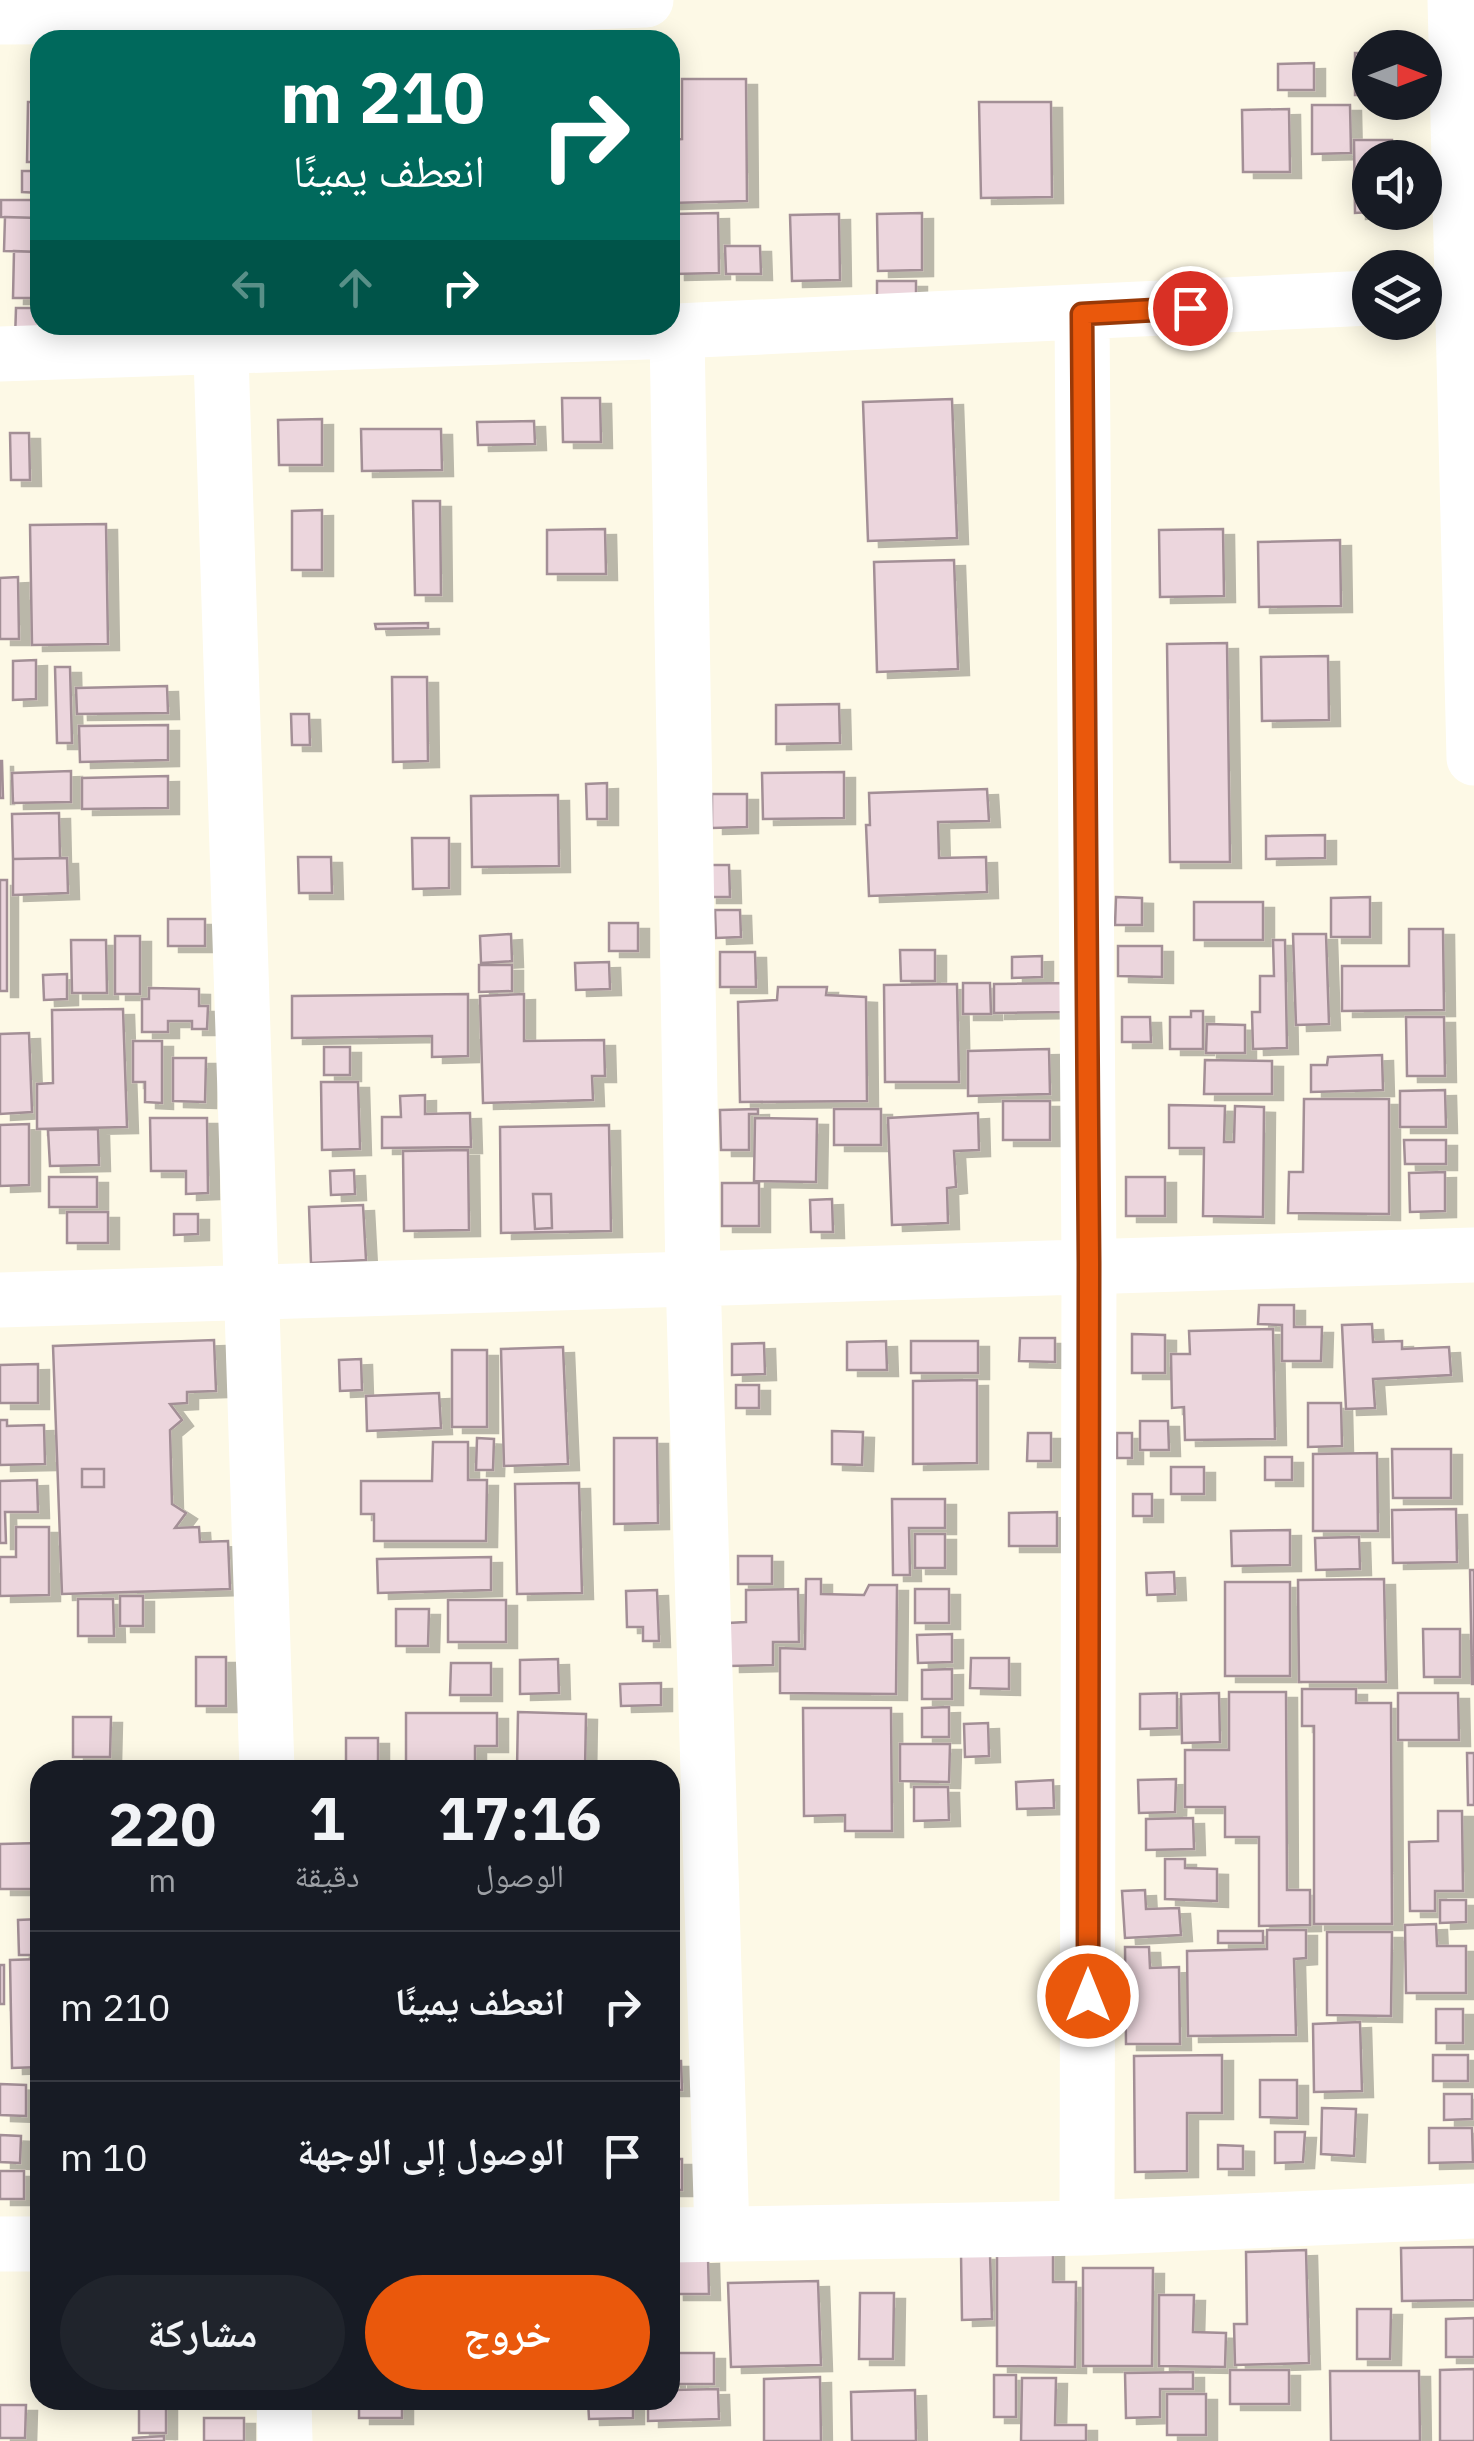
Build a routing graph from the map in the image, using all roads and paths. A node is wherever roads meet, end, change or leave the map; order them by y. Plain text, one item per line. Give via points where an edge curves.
1 (646, 0) edge
2 (1456, 0) edge
3 (0, 16) edge
4 (217, 19) edge
5 (1445, 294) edge
6 (1352, 299) edge
7 (1082, 314) junction
8 (680, 331) edge
9 (220, 335) edge
10 (677, 335) edge
11 (0, 354) edge
12 (1471, 456) edge
13 (1474, 758) edge
14 (1474, 1255) edge
15 (1089, 1264) junction
16 (693, 1277) junction
17 (251, 1293) junction
18 (0, 1300) edge
19 (267, 1760) edge
20 (1474, 2212) edge
21 (1088, 2228) junction
22 (696, 2234) edge
23 (0, 2244) edge
24 (30, 2244) edge
25 (284, 2410) edge
26 (285, 2441) edge

1 - 4 street
2 - 5 street
3 - 4 street
5 - 12 street
6 - 7 street
7 - 8 street
7 - 15 street
9 - 11 street
9 - 17 street
10 - 16 street
12 - 13 street
14 - 15 street
15 - 16 street
15 - 21 street
16 - 17 street
16 - 22 street
17 - 18 street
17 - 19 street
20 - 21 street
21 - 22 street
23 - 24 street
25 - 26 street

